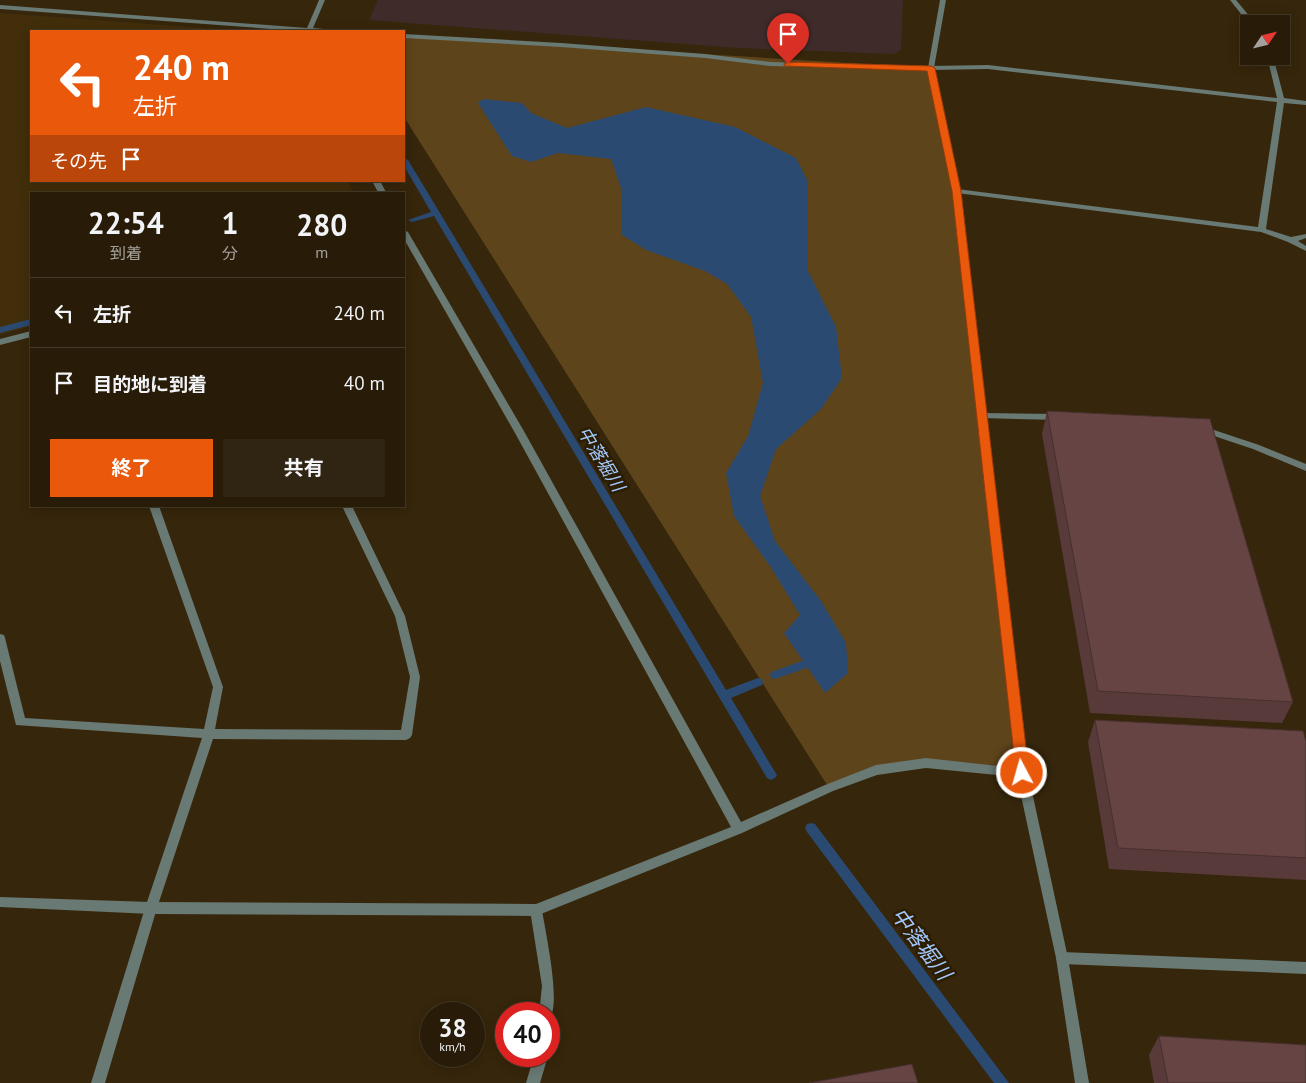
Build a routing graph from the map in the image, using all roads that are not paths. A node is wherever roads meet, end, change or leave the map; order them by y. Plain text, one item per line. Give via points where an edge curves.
1 (322, 0) edge
2 (943, 0) edge
3 (1233, 0) edge
4 (0, 7) edge
5 (1246, 15) edge
6 (296, 30) edge
7 (309, 30) edge
8 (405, 36) edge
9 (1272, 65) edge
10 (931, 68) junction
11 (1281, 100) junction
12 (1306, 103) edge
13 (957, 191) junction
14 (1262, 230) junction
15 (405, 236) edge
16 (1306, 236) edge
17 (1290, 240) junction
18 (1306, 249) edge
19 (30, 334) edge
20 (0, 342) edge
21 (982, 416) junction
22 (1070, 418) edge
23 (1193, 426) edge
24 (1306, 468) edge
25 (154, 507) edge
26 (347, 507) edge
27 (0, 638) edge
28 (209, 734) junction
29 (1022, 773) junction
30 (738, 829) junction
31 (0, 902) edge
32 (152, 908) junction
33 (536, 910) junction
34 (1062, 958) junction
35 (1306, 968) edge
36 (547, 1002) edge
37 (538, 1067) edge
38 (98, 1083) edge
39 (533, 1083) edge
40 (1082, 1083) edge

1 - 7 street
2 - 10 street
3 - 5 street
4 - 6 street
8 - 10 street via 705,56 770,64
9 - 11 street
10 - 11 street via 988,67
10 - 13 street
11 - 12 street
11 - 14 street
13 - 14 street
13 - 21 street
14 - 17 street
15 - 30 street via 520,433
16 - 17 street
17 - 18 street
19 - 20 street
21 - 22 street
21 - 29 street
23 - 24 street via 1256,446
25 - 28 street via 218,687
26 - 28 street via 400,616 415,677 406,735
27 - 28 street via 20,722
28 - 32 street
29 - 30 street via 926,763 876,770
29 - 34 street
30 - 33 street
31 - 32 street
32 - 33 street
32 - 38 street
33 - 36 street via 548,986
34 - 35 street
34 - 40 street
37 - 39 street

